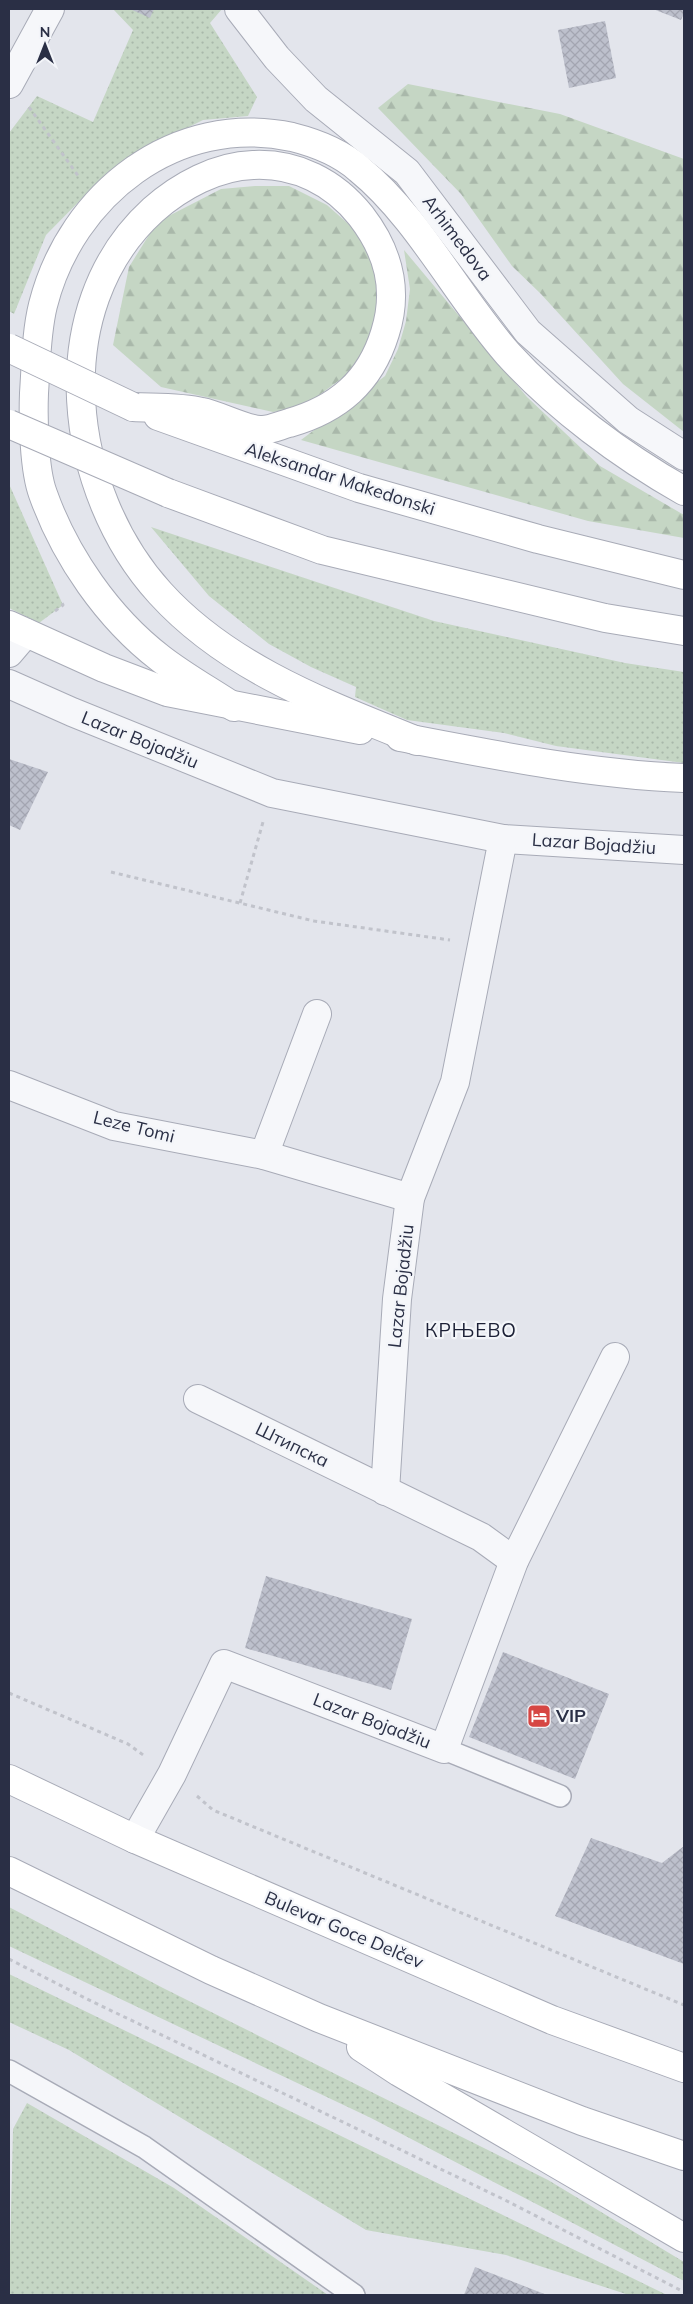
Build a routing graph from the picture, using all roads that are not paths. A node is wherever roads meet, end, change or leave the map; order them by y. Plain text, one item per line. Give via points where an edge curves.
1 (50, 9) edge
2 (240, 9) edge
3 (9, 84) edge
4 (9, 348) edge
5 (133, 407) junction
6 (9, 424) edge
7 (684, 456) edge
8 (684, 491) edge
9 (684, 575) edge
10 (684, 631) edge
11 (14, 637) edge
12 (9, 684) edge
13 (234, 706) junction
14 (417, 741) junction
15 (684, 778) edge
16 (503, 839) junction
17 (684, 850) edge
18 (318, 1014) dead end
19 (9, 1086) edge
20 (264, 1155) junction
21 (410, 1198) junction
22 (615, 1357) dead end
23 (198, 1400) dead end
24 (385, 1491) junction
25 (514, 1561) junction
26 (444, 1749) junction
27 (9, 1779) edge
28 (560, 1796) dead end
29 (135, 1839) junction
30 (9, 1871) edge
31 (319, 2018) junction
32 (552, 2020) junction
33 (684, 2047) edge
34 (684, 2068) edge
35 (9, 2071) edge
36 (684, 2156) edge
37 (684, 2238) edge
38 (354, 2295) edge

1 - 3 street
2 - 7 street, Arhimedova via 277,58 316,99 408,172 528,332 628,420
4 - 5 street, Aleksandar Makedonski, bridge
5 - 9 street, Aleksandar Makedonski via 359,488
5 - 14 street via 200,411 261,431 305,418 340,399 364,378 378,354 387,327 391,299 388,265 376,236 355,209 330,186 302,170 272,164 243,165 216,172 165,199 142,220 107,271 93,307 83,347 81,414 91,469 115,529 138,566 161,594 222,648 266,674 319,701
6 - 10 street, bridge via 168,493 322,550 605,618
8 - 13 street via 657,476 567,411 509,354 459,293 390,198 358,168 331,150 295,138 259,132 221,134 178,146 152,158 123,178 96,204 57,265 43,306 35,368 33,421 41,490 59,534 118,619 159,658
11 - 13 street via 167,692
12 - 16 street, Lazar Bojadžiu via 272,793
13 - 14 street
14 - 15 street via 549,765
16 - 17 street, Lazar Bojadžiu
16 - 21 street, Lazar Bojadžiu via 455,1082
18 - 20 street
19 - 20 street, Leze Tomi via 114,1126
20 - 21 street, Leze Tomi
21 - 24 street, Lazar Bojadžiu via 397,1299
22 - 25 street, Lazar Bojadžiu
23 - 24 street, Штипска
24 - 25 street via 481,1538
25 - 26 street, Lazar Bojadžiu
26 - 28 lane
26 - 29 street, Lazar Bojadžiu via 224,1664 172,1774
27 - 29 street, Bulevar Goce Delčev
29 - 32 street, Bulevar Goce Delčev
30 - 31 street via 211,1970
31 - 36 street via 582,2121
31 - 37 street via 399,2072
32 - 33 street via 657,2047
32 - 34 street, Bulevar Goce Delčev
35 - 38 lane via 144,2147

